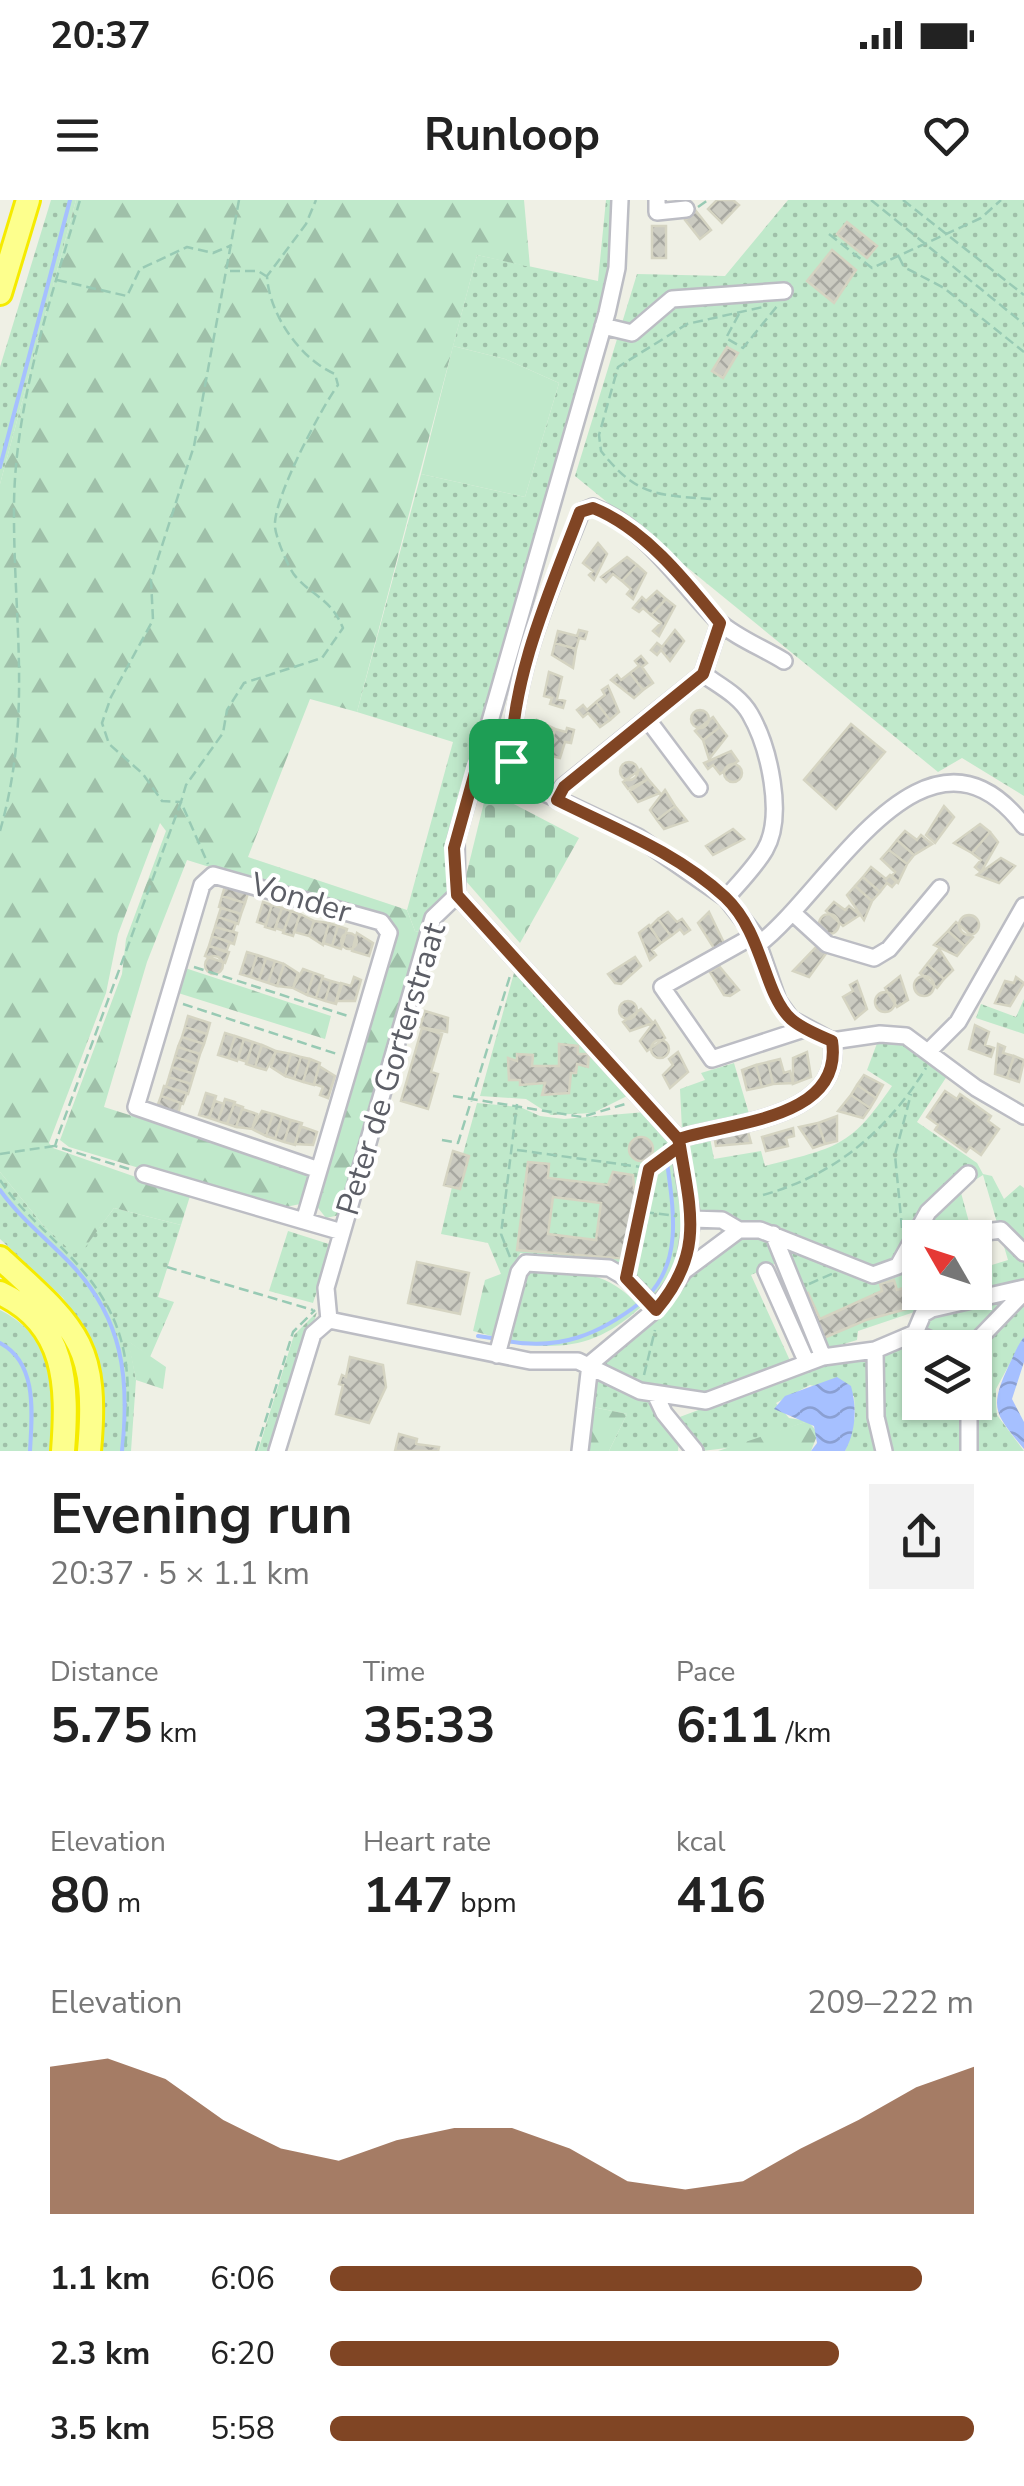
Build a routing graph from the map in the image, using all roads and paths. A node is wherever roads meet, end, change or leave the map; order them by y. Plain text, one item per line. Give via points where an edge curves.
1 (28, 200) edge
2 (80, 200) edge
3 (239, 200) edge
4 (316, 200) edge
5 (620, 200) edge
6 (657, 200) edge
7 (871, 200) edge
8 (903, 200) edge
9 (1001, 200) edge
10 (686, 209) dead end
11 (829, 234) dead end
12 (946, 234) junction
13 (926, 243) junction
14 (231, 252) junction
15 (898, 256) junction
16 (229, 271) junction
17 (267, 276) junction
18 (56, 280) junction
19 (784, 291) dead end
20 (0, 292) edge
21 (1024, 295) edge
22 (740, 313) junction
23 (1024, 324) edge
24 (603, 326) junction
25 (1024, 352) edge
26 (710, 499) dead end
27 (720, 623) junction
28 (784, 660) dead end
29 (703, 674) junction
30 (648, 720) junction
31 (511, 761) junction
32 (477, 765) junction
33 (699, 788) dead end
34 (557, 800) junction
35 (181, 802) junction
36 (1024, 826) edge
37 (0, 831) edge
38 (212, 874) junction
39 (940, 888) dead end
40 (457, 895) junction
41 (726, 898) junction
42 (1024, 906) edge
43 (792, 914) junction
44 (757, 940) junction
45 (516, 956) junction
46 (178, 962) junction
47 (167, 999) junction
48 (363, 1021) junction
49 (808, 1028) junction
50 (832, 1041) junction
51 (931, 1054) junction
52 (352, 1059) junction
53 (914, 1088) junction
54 (454, 1096) dead end
55 (640, 1098) junction
56 (474, 1101) junction
57 (518, 1104) junction
58 (1024, 1116) edge
59 (442, 1140) dead end
60 (679, 1143) junction
61 (55, 1146) junction
62 (514, 1150) junction
63 (0, 1154) edge
64 (649, 1169) junction
65 (319, 1170) junction
66 (144, 1174) joint
67 (968, 1174) dead end
68 (0, 1180) edge
69 (762, 1194) dead end
70 (642, 1212) junction
71 (687, 1218) junction
72 (903, 1220) edge
73 (924, 1220) edge
74 (304, 1221) junction
75 (992, 1229) edge
76 (739, 1230) junction
77 (342, 1232) junction
78 (773, 1234) junction
79 (1024, 1253) edge
80 (0, 1258) edge
81 (902, 1258) edge
82 (166, 1267) dead end
83 (848, 1267) junction
84 (522, 1268) junction
85 (684, 1271) junction
86 (766, 1271) dead end
87 (626, 1278) junction
88 (794, 1290) junction
89 (1024, 1290) edge
90 (0, 1293) edge
91 (649, 1302) junction
92 (323, 1312) junction
93 (917, 1330) edge
94 (987, 1330) edge
95 (902, 1338) edge
96 (499, 1345) junction
97 (875, 1350) junction
98 (815, 1360) junction
99 (590, 1364) junction
100 (648, 1394) junction
101 (969, 1420) edge
102 (579, 1450) edge
103 (63, 1451) edge
104 (89, 1451) edge
105 (126, 1451) edge
106 (256, 1451) edge
107 (277, 1451) edge
108 (695, 1451) edge
109 (884, 1451) edge
110 (968, 1451) edge

1 - 20 highway
2 - 18 path
3 - 14 path
4 - 17 path
5 - 24 street, Peter de Gorterstraat via 617,268
6 - 10 street via 657,212
7 - 13 path
8 - 12 path
9 - 12 path
11 - 15 path via 872,268
12 - 13 path
12 - 21 path
13 - 15 path
13 - 23 path
14 - 16 path
14 - 18 path via 232,244 213,253 187,248 140,269 127,296
15 - 25 path via 904,267 944,288
16 - 17 path
16 - 35 path via 218,294 194,446 150,580 153,620 102,723 110,744 162,801
17 - 35 path via 269,300 316,366 336,374 338,386 310,427 276,507 274,530 295,576 334,608 343,628 322,658 244,683 227,710 224,733
18 - 37 path via 20,434 14,504 23,691
19 - 24 street via 691,295 672,299 632,333
22 - 22 path via 726,338 743,348 778,298
22 - 26 path via 687,324 618,368 600,435 601,451 645,490
24 - 32 street, Peter de Gorterstraat
27 - 28 street
27 - 29 street
27 - 31 street via 681,575 612,515 593,508 580,512 538,624
29 - 30 street
29 - 41 street via 750,713 775,818 767,848
30 - 33 street
30 - 34 street via 564,787
31 - 32 street
31 - 34 street
32 - 40 street, Peter de Gorterstraat via 454,848
34 - 41 street via 638,837
35 - 38 path
35 - 61 path
36 - 43 street via 978,788 920,789 883,812
38 - 46 street, Vonder via 202,886
38 - 48 street, Vonder via 381,922 390,933
39 - 43 street via 874,958 827,944
40 - 45 street
40 - 77 street, Peter de Gorterstraat via 433,918
41 - 44 street
42 - 51 street via 958,1022
43 - 44 street
44 - 49 street via 778,1001
44 - 49 street via 662,987 712,1059
45 - 55 street
45 - 56 path
46 - 47 street, Vonder
46 - 48 path
47 - 52 path
47 - 65 street, Vonder via 137,1096 139,1111
48 - 52 street, Vonder
49 - 50 street
50 - 51 street via 906,1036
50 - 60 street via 834,1057 820,1088 798,1107
51 - 53 path
51 - 58 street
52 - 65 street, Vonder
53 - 69 path via 881,1128 828,1170
53 - 72 path via 896,1155
54 - 56 path
55 - 57 path via 582,1117
55 - 60 street
56 - 57 path
56 - 59 path via 458,1144
57 - 62 path
60 - 64 path
60 - 71 street
61 - 63 path
61 - 66 path
62 - 64 path
62 - 84 path via 501,1234 506,1254
64 - 70 path
65 - 74 street, Vonder
66 - 74 street
67 - 73 street
68 - 105 path via 83,1270 111,1311 126,1348
70 - 71 path
70 - 87 path
71 - 76 street via 722,1220
71 - 85 street
74 - 77 street
75 - 79 street
76 - 78 street
76 - 85 street
77 - 92 street, Peter de Gorterstraat
78 - 83 street
78 - 88 street
80 - 104 highway via 54,1308 88,1359
81 - 83 street via 887,1272
82 - 92 path
83 - 88 path
84 - 87 street via 533,1262 609,1268
84 - 96 street
85 - 91 street
86 - 98 street
87 - 91 street
88 - 98 street
89 - 93 street via 932,1310
89 - 94 street
90 - 103 highway via 34,1314 59,1352 66,1391
91 - 99 street
91 - 100 path
92 - 96 street
92 - 106 path via 293,1332
92 - 107 street, Peter de Gorterstraat
95 - 97 street
96 - 99 street
97 - 98 street
97 - 109 street via 876,1418
98 - 100 street via 706,1402
99 - 100 street
99 - 102 street
100 - 108 street
101 - 110 street

